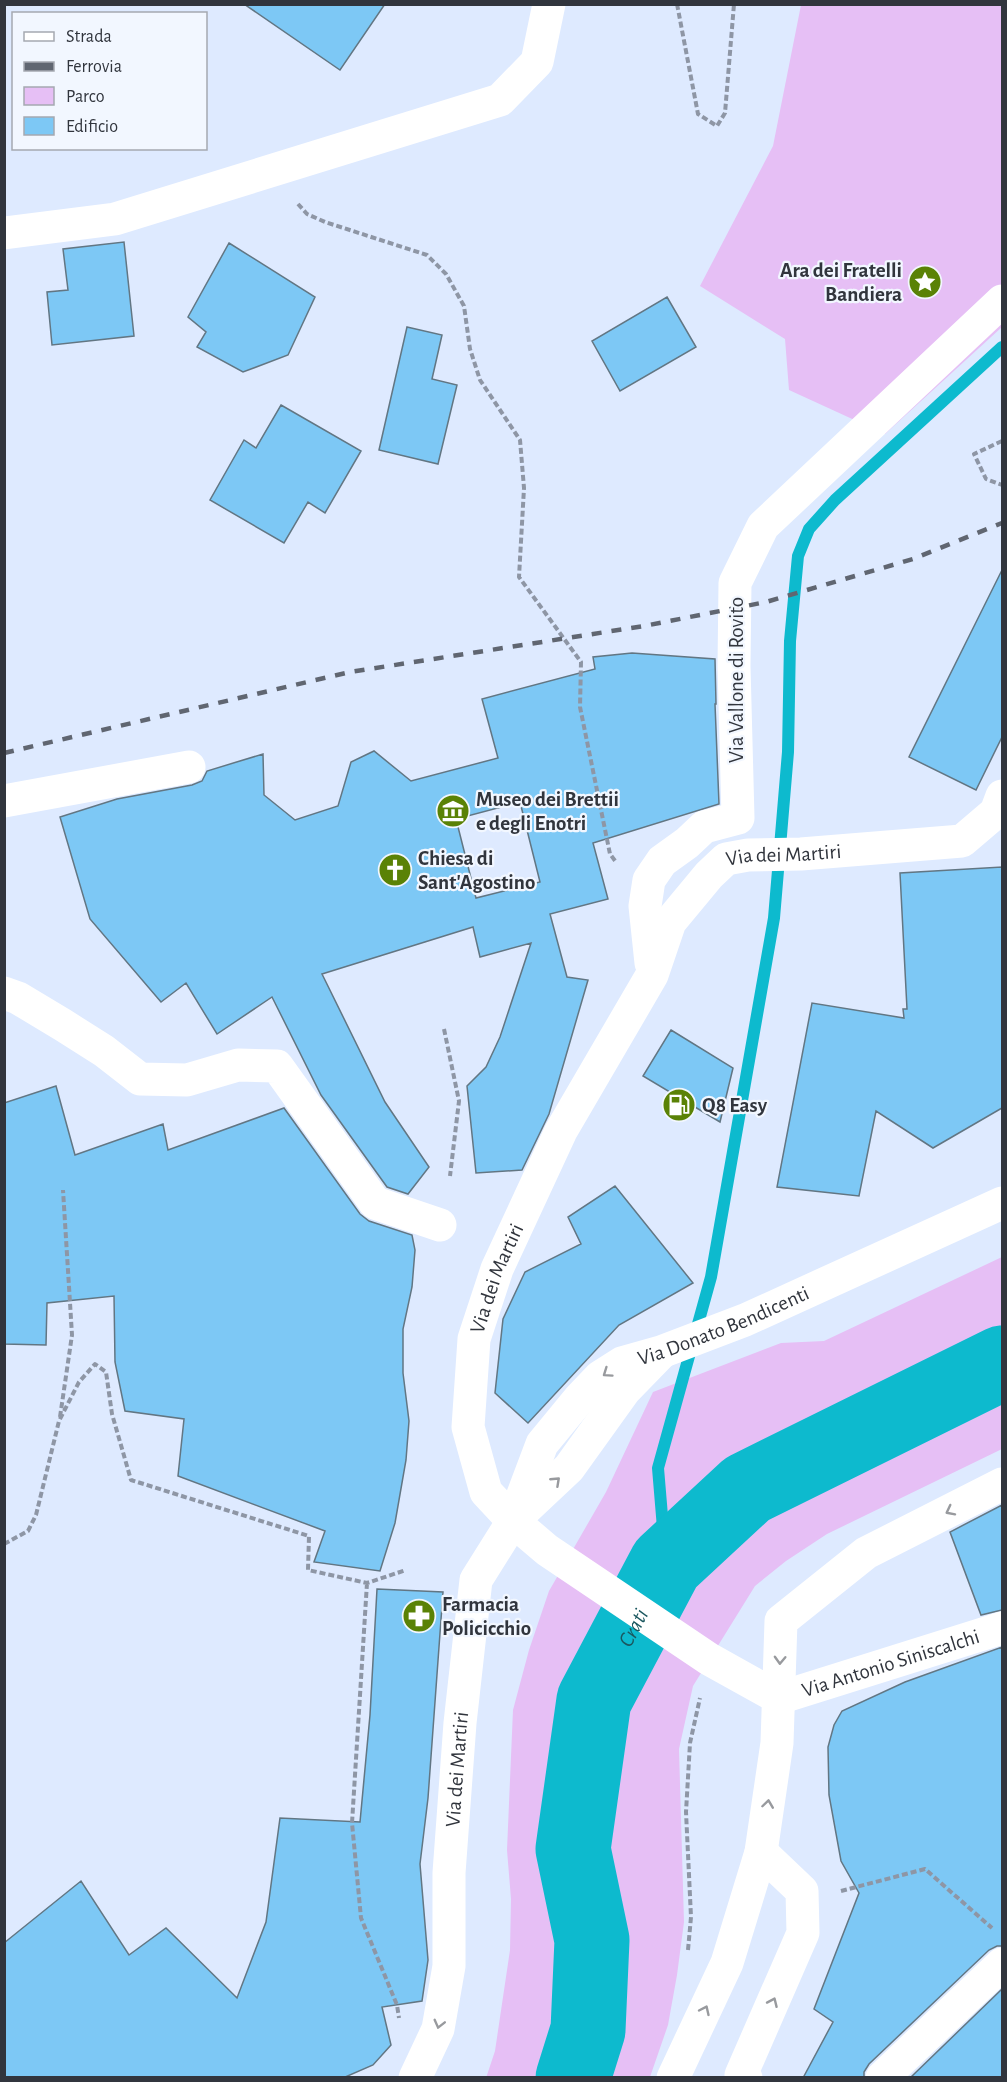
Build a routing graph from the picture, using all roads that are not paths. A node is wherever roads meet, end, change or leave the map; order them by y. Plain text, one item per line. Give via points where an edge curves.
1 (549, 4) edge
2 (4, 233) edge
3 (1002, 301) edge
4 (189, 767) dead end
5 (1002, 796) edge
6 (4, 801) edge
7 (652, 975) junction
8 (4, 993) edge
9 (1002, 1203) edge
10 (440, 1225) dead end
11 (1002, 1485) edge
12 (513, 1521) junction
13 (1002, 1628) edge
14 (779, 1698) junction
15 (761, 1852) junction
16 (1000, 1949) edge
17 (744, 2076) edge
18 (415, 2078) edge
19 (673, 2078) edge
20 (882, 2078) edge

1 - 2 street via 537,62 500,100 115,219
3 - 7 street, Via Vallone di Rovito via 763,526 735,583 738,818 704,827 662,861 649,880 645,906
4 - 6 street
5 - 7 street, Via dei Martiri via 996,812 962,842 726,859 670,922
7 - 12 street, Via dei Martiri via 561,1131 497,1269 474,1339 468,1427 486,1492
8 - 10 street via 79,1035 140,1079 187,1080 238,1065 277,1066 375,1203
9 - 12 street, Via Donato Bendicenti via 745,1320 622,1363 600,1377 542,1444
11 -> 14 street via 866,1553 781,1621
12 - 14 street via 547,1550 709,1659
12 -> 18 street, Via dei Martiri via 476,1580 450,1862 449,1966 438,2029
13 - 14 street, Via Antonio Siniscalchi
15 -> 14 street via 777,1743
17 -> 15 street via 803,1934 802,1891
19 -> 15 street via 727,1963
16 - 20 street

